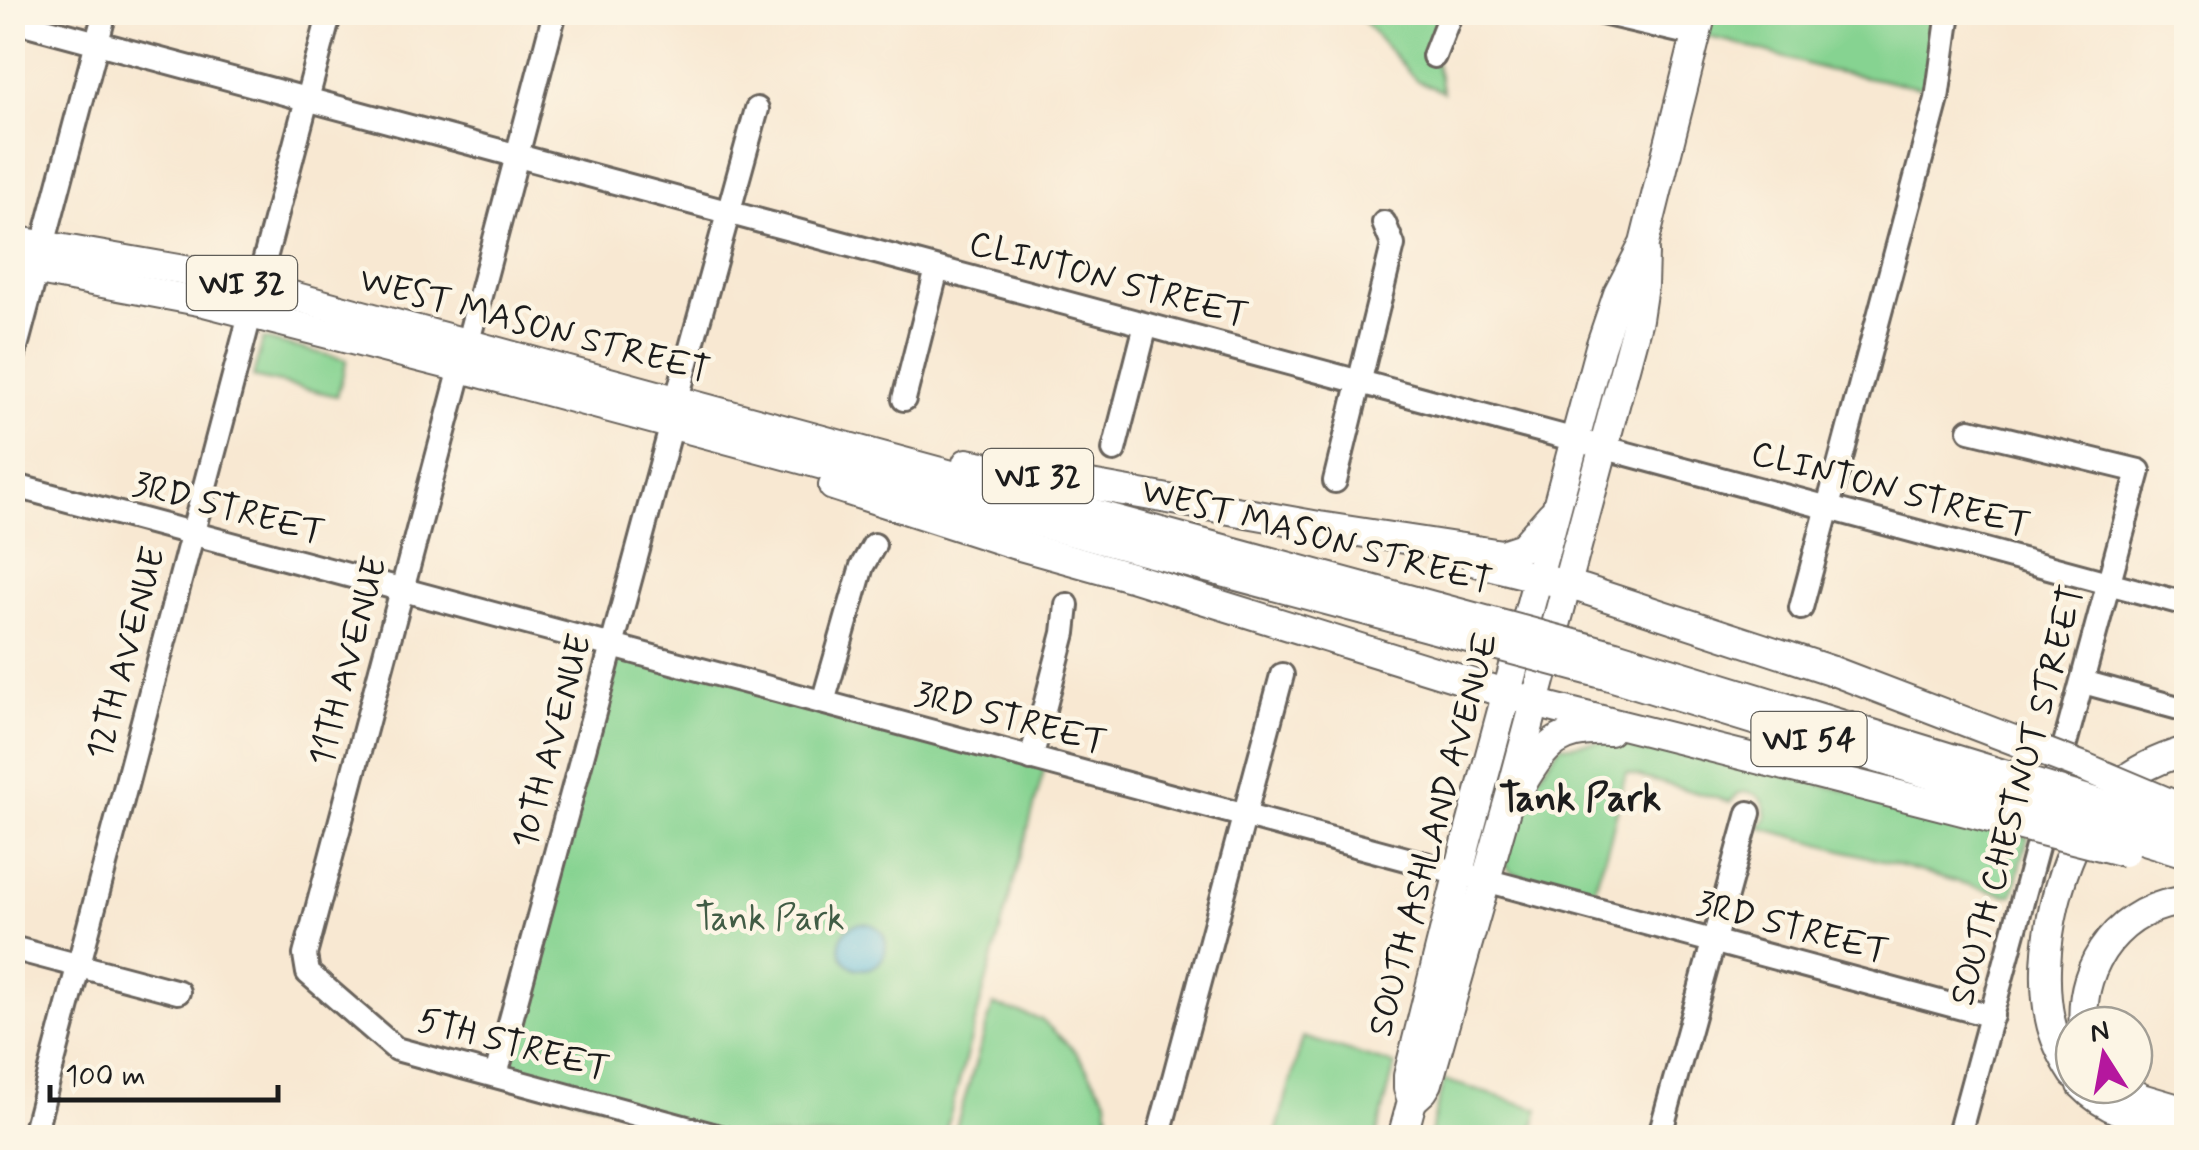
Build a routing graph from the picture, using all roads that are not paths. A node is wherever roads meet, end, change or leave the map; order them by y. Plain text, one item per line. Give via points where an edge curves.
1 (104, 12) edge
2 (330, 12) edge
3 (555, 12) edge
4 (1451, 12) edge
5 (1598, 12) edge
6 (1949, 12) edge
7 (12, 20) edge
8 (1700, 24) edge
9 (96, 43) junction
10 (1434, 56) dead end
11 (308, 100) junction
12 (758, 109) dead end
13 (517, 156) junction
14 (730, 213) junction
15 (1384, 223) dead end
16 (12, 240) edge
17 (1644, 244) junction
18 (31, 261) edge
19 (937, 268) junction
20 (257, 286) junction
21 (249, 315) junction
22 (1146, 324) junction
23 (464, 356) junction
24 (12, 362) edge
25 (1360, 382) junction
26 (904, 399) dead end
27 (684, 416) junction
28 (1970, 430) dead end
29 (1575, 439) junction
30 (1604, 447) junction
31 (1114, 450) dead end
32 (1334, 481) dead end
33 (12, 485) edge
34 (1828, 508) junction
35 (1556, 509) junction
36 (193, 533) junction
37 (1376, 536) junction
38 (874, 545) dead end
39 (1537, 576) junction
40 (2110, 583) junction
41 (1567, 585) junction
42 (402, 590) junction
43 (2186, 604) edge
44 (1067, 605) dead end
45 (1800, 608) dead end
46 (1434, 618) junction
47 (613, 646) junction
48 (1282, 675) dead end
49 (2083, 682) junction
50 (1507, 693) junction
51 (823, 702) junction
52 (1534, 702) junction
53 (2186, 710) edge
54 (1646, 732) junction
55 (2177, 754) edge
56 (1030, 759) junction
57 (1506, 810) junction
58 (2186, 810) edge
59 (1749, 813) dead end
60 (1244, 816) junction
61 (2186, 830) edge
62 (2186, 853) edge
63 (2186, 868) edge
64 (1473, 876) junction
65 (2186, 901) edge
66 (1713, 941) junction
67 (12, 948) edge
68 (79, 966) junction
69 (308, 973) joint
70 (178, 992) dead end
71 (2085, 1005) edge
72 (1992, 1016) junction
73 (2054, 1031) edge
74 (496, 1075) junction
75 (2154, 1100) edge
76 (2186, 1102) edge
77 (2154, 1104) edge
78 (2131, 1105) edge
79 (2140, 1105) edge
80 (2186, 1111) edge
81 (2186, 1128) edge
82 (711, 1136) edge
83 (33, 1138) edge
84 (1158, 1138) edge
85 (1402, 1138) edge
86 (1659, 1138) edge
87 (1958, 1138) edge
88 (2184, 1138) edge

1 - 9 street
2 - 11 street, 12TH AVENUE
3 - 13 street, 11TH AVENUE
4 - 10 street
5 - 8 street
6 - 34 street via 1937,99
7 - 9 street, CLINTON STREET
8 - 17 main road, SOUTH ASHLAND AVENUE
9 - 11 street, CLINTON STREET
9 - 18 street
11 - 13 street, CLINTON STREET
11 - 20 street, 12TH AVENUE
12 - 14 street, 10TH AVENUE
13 - 14 street, CLINTON STREET
13 - 23 street, 11TH AVENUE
14 - 19 street, CLINTON STREET
14 - 27 street, 10TH AVENUE
15 - 25 street via 1393,245
16 - 18 main road, WEST MASON STREET / WI 32
17 - 29 main road, SOUTH ASHLAND AVENUE via 1613,306
17 - 30 main road, SOUTH ASHLAND AVENUE via 1640,310
18 - 20 main road, WEST MASON STREET / WI 32 via 196,271
18 - 21 main road, WEST MASON STREET / WI 32
18 - 24 street
19 - 22 street, CLINTON STREET
19 - 26 street
20 - 21 street, 12TH AVENUE
20 - 23 main road, WEST MASON STREET / WI 32
21 - 23 main road, WEST MASON STREET / WI 32
21 - 36 street, 12TH AVENUE
22 - 25 street, CLINTON STREET
22 - 31 street
23 - 27 main road, WEST MASON STREET / WI 32
23 - 42 street, 11TH AVENUE
25 - 29 street, CLINTON STREET
25 - 32 street
27 - 37 main road, WI 32 via 766,414 978,466
27 - 46 main road, WEST MASON STREET / WI 54
27 - 47 street, 10TH AVENUE
27 - 50 main road, WI 32 via 722,451
28 - 40 street, SOUTH CHESTNUT STREET via 2139,471
29 - 30 street, CLINTON STREET
29 - 35 main road, SOUTH ASHLAND AVENUE
30 - 34 street, CLINTON STREET
30 - 41 main road, SOUTH ASHLAND AVENUE
33 - 36 street, 3RD STREET
34 - 40 street, CLINTON STREET
34 - 45 street
35 - 37 main road via 1523,546 1502,554
35 - 39 main road, SOUTH ASHLAND AVENUE
36 - 42 street, 3RD STREET
36 - 68 street, 12TH AVENUE
37 - 39 main road, WI 32
38 - 51 street
39 - 41 main road
39 - 50 main road, SOUTH ASHLAND AVENUE
40 - 43 street, CLINTON STREET
40 - 49 street, SOUTH CHESTNUT STREET
41 - 52 main road, SOUTH ASHLAND AVENUE
41 - 58 main road, bridge via 1833,671
42 - 47 street, 3RD STREET
42 - 69 street, 11TH AVENUE via 305,956
44 - 56 street
46 - 61 main road, WEST MASON STREET / WI 54, bridge via 1615,655
46 - 62 main road, WEST MASON STREET / WI 54, bridge
47 - 51 street, 3RD STREET
47 - 74 street, 10TH AVENUE
48 - 60 street
49 - 53 street
49 - 72 street, SOUTH CHESTNUT STREET
50 - 52 main road, WI 32
50 - 64 main road, SOUTH ASHLAND AVENUE
51 - 56 street, 3RD STREET
52 - 54 main road
52 - 57 main road, SOUTH ASHLAND AVENUE
54 - 57 main road via 1564,735 1546,747
54 - 63 main road, bridge
55 - 73 main road via 2126,779 2085,824 2060,885 2048,950
56 - 60 street, 3RD STREET
57 - 64 main road, SOUTH ASHLAND AVENUE
59 - 66 street
60 - 64 street, 3RD STREET
60 - 84 street
64 - 66 street, 3RD STREET
64 - 85 main road, SOUTH ASHLAND AVENUE via 1408,1076 1412,1101
65 - 71 main road via 2153,909 2111,938 2096,957
66 - 72 street, 3RD STREET
66 - 86 street
67 - 68 street
68 - 70 street
68 - 83 street, 12TH AVENUE
69 - 74 street, 5TH STREET via 396,1049
72 - 87 street, SOUTH CHESTNUT STREET
74 - 82 street, 5TH STREET
75 - 76 main road
77 - 80 main road
78 - 88 main road via 2140,1124
79 - 81 main road

